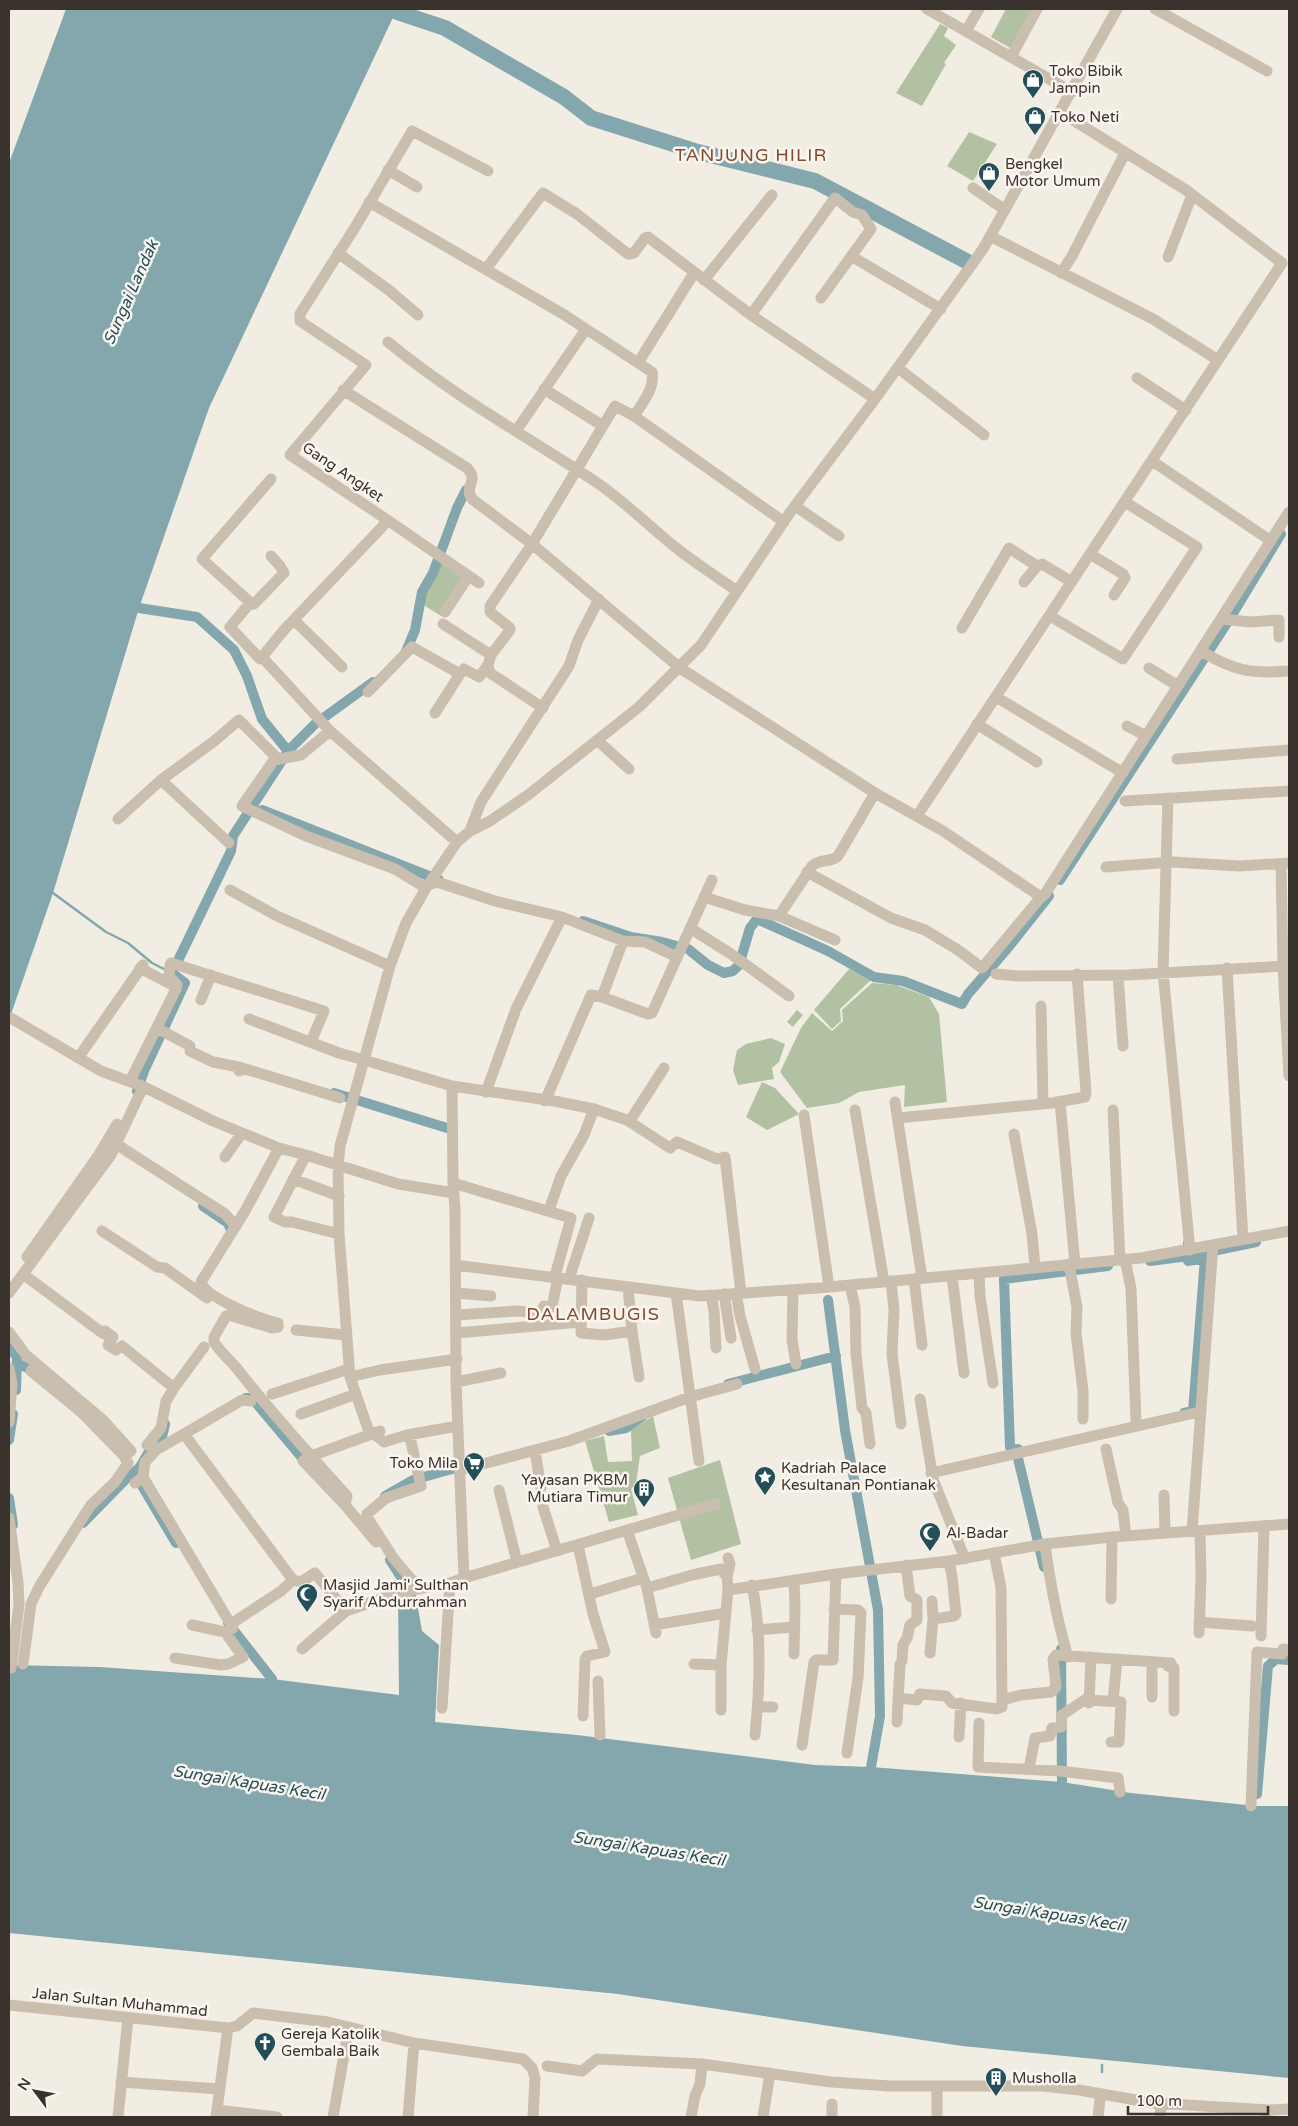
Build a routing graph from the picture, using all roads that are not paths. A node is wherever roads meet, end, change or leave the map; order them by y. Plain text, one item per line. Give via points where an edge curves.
1 (927, 9) edge
2 (979, 9) edge
3 (1038, 9) edge
4 (1117, 9) edge
5 (1155, 9) edge
6 (966, 31) junction
7 (1010, 57) junction
8 (1266, 71) dead end
9 (1072, 92) junction
10 (1060, 112) junction
11 (1125, 153) junction
12 (388, 170) junction
13 (488, 171) dead end
14 (417, 187) dead end
15 (972, 188) dead end
16 (772, 194) dead end
17 (1192, 195) junction
18 (369, 202) junction
19 (1004, 210) junction
20 (990, 236) junction
21 (338, 253) junction
22 (852, 256) junction
23 (1168, 257) dead end
24 (1286, 266) edge
25 (486, 269) junction
26 (694, 273) junction
27 (1061, 273) junction
28 (704, 280) junction
29 (821, 298) dead end
30 (941, 309) junction
31 (418, 315) dead end
32 (751, 315) junction
33 (586, 329) junction
34 (388, 342) dead end
35 (1218, 360) junction
36 (638, 363) junction
37 (898, 368) junction
38 (1137, 378) dead end
39 (544, 389) junction
40 (343, 390) junction
41 (875, 399) junction
42 (1186, 410) junction
43 (634, 416) junction
44 (603, 426) junction
45 (516, 431) junction
46 (984, 435) dead end
47 (1152, 461) junction
48 (577, 471) junction
49 (271, 479) dead end
50 (1125, 502) junction
51 (795, 506) junction
52 (386, 519) junction
53 (1287, 519) edge
54 (784, 522) junction
55 (839, 536) dead end
56 (1271, 541) junction
57 (532, 544) junction
58 (1090, 554) junction
59 (271, 556) dead end
60 (1037, 566) junction
61 (468, 576) junction
62 (1024, 582) dead end
63 (1072, 582) junction
64 (479, 583) dead end
65 (737, 591) junction
66 (1114, 595) dead end
67 (599, 599) junction
68 (250, 603) junction
69 (445, 612) dead end
70 (1050, 616) junction
71 (1221, 619) junction
72 (294, 620) junction
73 (1284, 620) edge
74 (443, 624) dead end
75 (962, 628) dead end
76 (1279, 637) dead end
77 (1204, 653) junction
78 (262, 657) junction
79 (490, 660) junction
80 (342, 667) dead end
81 (680, 668) junction
82 (1149, 668) dead end
83 (1289, 671) edge
84 (460, 674) junction
85 (1178, 686) junction
86 (368, 692) dead end
87 (996, 697) junction
88 (543, 708) junction
89 (435, 713) dead end
90 (324, 724) junction
91 (977, 724) junction
92 (1127, 726) dead end
93 (1146, 736) junction
94 (597, 740) junction
95 (1289, 750) edge
96 (282, 757) junction
97 (1177, 759) dead end
98 (1037, 762) dead end
99 (629, 769) dead end
100 (1123, 773) junction
101 (161, 780) junction
102 (1289, 791) edge
103 (876, 793) junction
104 (1168, 798) junction
105 (1125, 801) dead end
106 (916, 816) junction
107 (118, 819) dead end
108 (470, 831) junction
109 (457, 842) junction
110 (229, 843) dead end
111 (1168, 862) junction
112 (1285, 864) edge
113 (1106, 867) dead end
114 (807, 872) junction
115 (712, 880) dead end
116 (431, 881) junction
117 (230, 890) dead end
118 (704, 897) junction
119 (1041, 897) junction
120 (779, 916) junction
121 (562, 917) junction
122 (690, 928) junction
123 (835, 940) dead end
124 (623, 941) junction
125 (679, 955) junction
126 (390, 966) junction
127 (1283, 966) junction
128 (1227, 968) junction
129 (1163, 972) junction
130 (996, 974) dead end
131 (1077, 974) junction
132 (210, 975) junction
133 (1118, 975) junction
134 (180, 989) junction
135 (789, 996) dead end
136 (602, 997) junction
137 (201, 1000) dead end
138 (1041, 1006) dead end
139 (9, 1017) edge
140 (248, 1019) dead end
141 (157, 1028) junction
142 (311, 1042) junction
143 (1122, 1046) dead end
144 (78, 1058) junction
145 (364, 1060) junction
146 (664, 1068) dead end
147 (1289, 1076) edge
148 (137, 1084) junction
149 (452, 1086) junction
150 (486, 1092) junction
151 (340, 1098) dead end
152 (545, 1101) junction
153 (895, 1102) dead end
154 (1060, 1102) junction
155 (1044, 1104) junction
156 (130, 1107) junction
157 (594, 1109) junction
158 (855, 1110) dead end
159 (1113, 1110) dead end
160 (804, 1115) dead end
161 (898, 1118) junction
162 (627, 1120) junction
163 (242, 1133) junction
164 (1014, 1134) dead end
165 (115, 1146) junction
166 (279, 1148) junction
167 (306, 1155) junction
168 (226, 1157) dead end
169 (338, 1166) junction
170 (293, 1180) junction
171 (453, 1188) junction
172 (76, 1195) junction
173 (339, 1196) junction
174 (549, 1210) junction
175 (589, 1218) dead end
176 (236, 1226) junction
177 (102, 1231) dead end
178 (1289, 1231) edge
179 (339, 1234) junction
180 (1244, 1239) junction
181 (43, 1242) junction
182 (1213, 1244) junction
183 (1187, 1250) junction
184 (1123, 1259) junction
185 (1072, 1264) junction
186 (455, 1266) junction
187 (1034, 1267) junction
188 (978, 1273) junction
189 (23, 1274) junction
190 (952, 1276) junction
191 (561, 1277) junction
192 (918, 1279) junction
193 (582, 1280) junction
194 (9, 1281) edge
195 (887, 1282) junction
196 (850, 1285) junction
197 (628, 1287) junction
198 (829, 1287) junction
199 (793, 1290) junction
200 (9, 1293) edge
201 (456, 1293) junction
202 (676, 1293) junction
203 (739, 1293) junction
204 (724, 1294) junction
205 (711, 1295) junction
206 (491, 1296) dead end
207 (217, 1299) junction
208 (456, 1315) junction
209 (580, 1322) junction
210 (296, 1330) dead end
211 (632, 1331) junction
212 (457, 1333) junction
213 (10, 1334) edge
214 (346, 1335) junction
215 (731, 1338) dead end
216 (922, 1344) dead end
217 (204, 1347) dead end
218 (716, 1348) dead end
219 (457, 1358) junction
220 (796, 1364) dead end
221 (9, 1368) edge
222 (755, 1368) dead end
223 (350, 1373) junction
224 (501, 1373) dead end
225 (964, 1373) dead end
226 (639, 1377) dead end
227 (456, 1382) junction
228 (993, 1383) dead end
229 (737, 1384) dead end
230 (174, 1388) junction
231 (272, 1394) dead end
232 (356, 1394) junction
233 (690, 1397) junction
234 (920, 1399) dead end
235 (251, 1401) dead end
236 (1199, 1412) junction
237 (301, 1414) dead end
238 (1083, 1419) dead end
239 (1136, 1421) dead end
240 (9, 1422) edge
241 (901, 1424) dead end
242 (458, 1426) junction
243 (377, 1432) junction
244 (184, 1434) junction
245 (413, 1434) junction
246 (870, 1444) dead end
247 (151, 1446) junction
248 (1106, 1449) dead end
249 (535, 1451) junction
250 (311, 1456) junction
251 (699, 1462) dead end
252 (460, 1465) junction
253 (931, 1473) junction
254 (541, 1488) dead end
255 (498, 1490) dead end
256 (1164, 1495) dead end
257 (716, 1504) dead end
258 (543, 1508) dead end
259 (9, 1518) edge
260 (1289, 1524) edge
261 (1264, 1526) junction
262 (627, 1530) junction
263 (1196, 1531) junction
264 (1165, 1533) junction
265 (1126, 1536) junction
266 (1112, 1537) junction
267 (578, 1545) junction
268 (1044, 1545) junction
269 (386, 1546) junction
270 (557, 1551) junction
271 (994, 1554) junction
272 (728, 1558) dead end
273 (965, 1559) junction
274 (948, 1561) junction
275 (517, 1562) junction
276 (906, 1565) junction
277 (836, 1574) junction
278 (727, 1577) junction
279 (464, 1578) junction
280 (293, 1580) junction
281 (794, 1580) junction
282 (450, 1583) junction
283 (645, 1583) junction
284 (752, 1586) junction
285 (418, 1589) junction
286 (728, 1590) junction
287 (590, 1594) junction
288 (1111, 1599) dead end
289 (932, 1601) dead end
290 (834, 1609) junction
291 (346, 1611) junction
292 (726, 1613) junction
293 (933, 1619) junction
294 (192, 1625) dead end
295 (1252, 1626) dead end
296 (795, 1627) junction
297 (230, 1628) junction
298 (757, 1630) junction
299 (1261, 1636) dead end
300 (302, 1649) dead end
301 (1289, 1650) edge
302 (930, 1652) dead end
303 (794, 1654) dead end
304 (1064, 1656) junction
305 (1090, 1657) junction
306 (175, 1658) dead end
307 (11, 1659) edge
308 (1117, 1659) junction
309 (1152, 1662) junction
310 (23, 1664) dead end
311 (694, 1664) dead end
312 (721, 1666) junction
313 (598, 1680) dead end
314 (1152, 1697) dead end
315 (898, 1698) junction
316 (1002, 1700) junction
317 (1089, 1700) junction
318 (1113, 1701) junction
319 (962, 1703) junction
320 (758, 1707) junction
321 (773, 1707) dead end
322 (442, 1708) dead end
323 (721, 1710) dead end
324 (1174, 1711) dead end
325 (583, 1716) dead end
326 (897, 1722) dead end
327 (979, 1723) dead end
328 (600, 1735) dead end
329 (755, 1735) dead end
330 (960, 1737) dead end
331 (1111, 1742) dead end
332 (802, 1745) dead end
333 (847, 1753) dead end
334 (1029, 1769) junction
335 (1120, 1792) dead end
336 (1251, 1806) dead end
337 (9, 2006) edge
338 (128, 2018) junction
339 (349, 2027) junction
340 (228, 2028) junction
341 (414, 2043) junction
342 (702, 2064) junction
343 (547, 2066) dead end
344 (770, 2073) junction
345 (121, 2082) junction
346 (938, 2087) junction
347 (219, 2089) junction
348 (1100, 2098) dead end
349 (832, 2104) dead end
350 (1161, 2104) junction
351 (1289, 2109) edge
352 (216, 2114) edge
353 (1268, 2114) edge
354 (118, 2117) edge
355 (277, 2117) edge
356 (333, 2117) edge
357 (408, 2117) edge
358 (533, 2117) edge
359 (692, 2117) edge
360 (763, 2117) edge
361 (832, 2117) edge
362 (936, 2117) edge
363 (1098, 2117) edge
364 (1160, 2117) edge

1 - 6 street
2 - 6 street
3 - 7 street
4 - 9 street
5 - 8 street
6 - 7 street
7 - 9 street
9 - 10 street
10 - 11 street
10 - 19 street
11 - 17 street
11 - 27 street
12 - 13 street, Gang Angket via 412,131
12 - 14 street
12 - 18 street, Gang Angket
15 - 19 street
16 - 28 street
17 - 23 street
17 - 24 street
18 - 21 street, Gang Angket
18 - 25 street
19 - 20 street
20 - 27 street
20 - 30 street
21 - 31 street
21 - 40 street, Gang Angket via 299,317 300,321 366,365
22 - 29 street
22 - 30 street
22 - 32 street via 871,228 862,215 834,198
24 - 35 street
25 - 26 street via 544,193 628,254 634,253 648,237
25 - 33 street
26 - 28 street
26 - 36 street
27 - 35 street via 1154,319
28 - 32 street
30 - 37 street
32 - 41 street
33 - 36 street
33 - 39 street
34 - 45 street
35 - 42 street
36 - 43 street via 652,372 653,380 652,388
37 - 41 street
37 - 46 street
38 - 42 street
39 - 44 street
39 - 45 street
40 - 52 street, Gang Angket via 290,455
40 - 57 street via 467,468 473,478 469,489 472,499
41 - 51 street
42 - 47 street
43 - 44 street via 615,406
43 - 54 street
44 - 48 street
45 - 48 street
47 - 50 street
47 - 56 street
48 - 57 street
48 - 65 street via 613,494 675,546
49 - 68 street via 202,559
50 - 58 street
50 - 70 street via 1197,547 1123,659
51 - 54 street
51 - 55 street
52 - 61 street
52 - 72 street, Gang Angket via 345,568
53 - 56 street
54 - 65 street
56 - 71 street
57 - 67 street
57 - 79 street via 490,606 490,612 510,628
58 - 63 street
58 - 66 street via 1124,574 1126,578
59 - 68 street via 284,573 254,604
60 - 62 street
60 - 63 street via 1042,564
60 - 75 street via 1010,548
61 - 64 street
61 - 69 street
63 - 70 street
65 - 81 street via 701,645
67 - 81 street
67 - 88 street via 569,666
68 - 78 street via 230,627
70 - 87 street
71 - 73 street via 1250,622
71 - 77 street
72 - 78 street, Gang Angket
72 - 80 street
73 - 76 street
74 - 79 street
77 - 83 street via 1247,672
77 - 85 street
78 - 90 street
79 - 84 street via 479,677 464,669
79 - 88 street via 490,673
81 - 94 street via 639,707
81 - 103 street
82 - 85 street
84 - 86 street via 412,647
84 - 89 street
85 - 93 street
87 - 91 street
87 - 100 street
88 - 108 street via 501,768 481,802
90 - 96 street via 301,755
90 - 109 street
91 - 98 street
91 - 106 street
92 - 93 street
93 - 100 street
94 - 99 street
94 - 108 street via 528,795
95 - 97 street
96 - 101 street via 239,720
96 - 116 street via 268,767 242,806 306,836
100 - 119 street
101 - 107 street
101 - 110 street
102 - 104 street
103 - 106 street
103 - 114 street via 836,858 819,861
104 - 105 street
104 - 111 street
106 - 119 street
108 - 109 street
109 - 116 street
111 - 112 street via 1239,866
111 - 113 street
111 - 129 street
112 - 127 street
114 - 119 street via 890,918 926,930 982,968
114 - 120 street
115 - 118 street
116 - 121 street
116 - 126 street via 406,923
117 - 126 street via 277,916
118 - 120 street via 745,910
118 - 122 street
120 - 123 street
121 - 124 street
121 - 150 street via 516,1009
122 - 125 street
122 - 135 street
124 - 125 street via 645,942
124 - 136 street
125 - 136 street via 651,1014
126 - 145 street
127 - 128 street
127 - 147 street
128 - 129 street
128 - 180 street
129 - 133 street
129 - 183 street
130 - 131 street
131 - 133 street
131 - 154 street via 1086,1094 1083,1098
132 - 134 street via 170,968
132 - 137 street
132 - 142 street via 324,1011
133 - 143 street
134 - 141 street
134 - 144 street via 142,966
136 - 152 street via 590,996
138 - 155 street
139 - 144 street
140 - 142 street
141 - 148 street
141 - 151 street via 190,1046 190,1051 213,1062
142 - 145 street
144 - 148 street via 101,1071
145 - 149 street
145 - 169 street via 340,1146
146 - 162 street via 631,1119
148 - 156 street
148 - 163 street
149 - 150 street
149 - 171 street
150 - 152 street
152 - 157 street
153 - 161 street
154 - 155 street
154 - 185 street
155 - 161 street
156 - 165 street
156 - 172 street
157 - 162 street
157 - 174 street via 584,1135 561,1176
158 - 195 street
159 - 184 street
160 - 198 street
161 - 192 street
162 - 203 street via 670,1148 677,1142 717,1159 725,1157
163 - 166 street
163 - 168 street
164 - 187 street via 1032,1234
165 - 172 street
165 - 176 street via 225,1214
166 - 167 street
166 - 176 street
167 - 169 street
167 - 170 street
169 - 171 street via 398,1184
169 - 173 street
170 - 173 street
170 - 179 street via 274,1217
171 - 174 street
171 - 186 street
172 - 181 street
173 - 179 street
174 - 191 street via 571,1219
175 - 191 street
176 - 207 street via 202,1281 202,1286
177 - 207 street
178 - 180 street
179 - 214 street
180 - 182 street
181 - 189 street
181 - 194 street
182 - 183 street
182 - 236 street
183 - 184 street
184 - 185 street
184 - 239 street via 1131,1289
185 - 187 street
185 - 238 street
186 - 191 street
186 - 201 street
187 - 188 street
188 - 190 street
188 - 228 street
189 - 200 street
189 - 230 street via 101,1332 113,1337 108,1345 116,1350 122,1346
190 - 192 street
190 - 225 street
191 - 193 street
191 - 208 street via 552,1307 543,1307 541,1313 510,1311
192 - 195 street
192 - 216 street
193 - 197 street
193 - 209 street
195 - 196 street
195 - 241 street via 894,1310 892,1354
196 - 198 street
196 - 246 street via 855,1307 862,1408 866,1413
197 - 202 street
197 - 211 street
198 - 199 street
199 - 203 street
199 - 220 street via 792,1340
201 - 206 street
201 - 208 street
202 - 205 street
202 - 233 street
203 - 204 street
203 - 222 street via 740,1316
204 - 205 street
204 - 215 street
205 - 218 street
207 - 250 street via 278,1326 272,1328 229,1315 214,1342 265,1406
208 - 212 street
209 - 211 street via 582,1334
209 - 212 street
210 - 214 street
211 - 226 street
212 - 219 street
213 - 310 street via 35,1368 84,1409 103,1420 128,1454 128,1463 115,1482 84,1514 39,1587 31,1604
214 - 223 street
217 - 230 street
219 - 223 street
219 - 227 street
221 - 240 street via 17,1385
223 - 231 street
223 - 232 street
224 - 227 street
227 - 242 street
229 - 233 street
230 - 247 street via 166,1400 161,1428
232 - 237 street
232 - 243 street via 368,1428
233 - 249 street
233 - 251 street
234 - 253 street
235 - 244 street via 242,1400
236 - 253 street
236 - 263 street
242 - 245 street
242 - 252 street
243 - 245 street via 384,1442
243 - 250 street
244 - 247 street
244 - 280 street
245 - 269 street via 410,1437 420,1479 417,1488 386,1498 367,1514
247 - 297 street via 139,1480
248 - 265 street via 1118,1503 1123,1510
249 - 252 street
249 - 254 street
250 - 269 street via 303,1461 382,1549
252 - 279 street
253 - 273 street
255 - 275 street
256 - 264 street
257 - 262 street
258 - 270 street
259 - 307 street via 19,1604
260 - 261 street
261 - 263 street
261 - 299 street
262 - 267 street
262 - 283 street
263 - 264 street
263 - 295 street via 1201,1576 1199,1627
264 - 265 street
265 - 266 street
266 - 268 street
266 - 288 street
267 - 270 street
267 - 287 street
268 - 271 street
268 - 304 street
269 - 285 street
270 - 275 street
271 - 273 street
271 - 316 street via 1002,1588
272 - 278 street
273 - 274 street
274 - 276 street
274 - 293 street via 956,1614
275 - 279 street
276 - 277 street
276 - 315 street via 910,1596 917,1600 917,1620 910,1625 903,1646
277 - 281 street
277 - 290 street
278 - 283 street via 721,1569
278 - 286 street
279 - 282 street
280 - 291 street via 301,1582 316,1572
280 - 297 street
281 - 284 street
281 - 296 street
282 - 285 street
282 - 322 street
283 - 287 street
283 - 292 street via 655,1629
284 - 286 street
284 - 298 street
285 - 291 street
286 - 292 street
287 - 325 street via 606,1652 587,1656 585,1660
289 - 293 street
290 - 332 street via 833,1660 814,1662
290 - 333 street via 858,1610 860,1613 858,1678
291 - 300 street
292 - 312 street
293 - 302 street
294 - 297 street
296 - 298 street
296 - 303 street
297 - 306 street via 243,1657 221,1665
298 - 320 street
301 - 336 street via 1283,1649 1282,1654 1257,1652
304 - 305 street
304 - 316 street via 1053,1659 1054,1690
305 - 308 street
305 - 317 street
308 - 309 street
308 - 318 street
309 - 314 street
309 - 324 street via 1169,1663 1168,1666 1174,1668
311 - 312 street
312 - 323 street
313 - 328 street
315 - 319 street via 917,1700 920,1694 946,1696 951,1702
315 - 326 street
316 - 319 street via 1002,1707 997,1709
317 - 318 street
317 - 334 street via 1062,1715 1061,1728 1052,1728 1050,1736 1035,1738
318 - 331 street via 1121,1702 1119,1742
319 - 330 street
320 - 321 street
320 - 329 street
327 - 334 street via 978,1766
334 - 335 street via 1118,1778
337 - 338 street, Jalan Sultan Muhammad
338 - 340 street, Jalan Sultan Muhammad
338 - 345 street
339 - 340 street via 253,2014 237,2026
339 - 341 street
339 - 356 street
340 - 347 street
341 - 357 street
341 - 358 street via 522,2059 532,2068 535,2078
342 - 343 street via 597,2059 582,2071
342 - 344 street
342 - 359 street
344 - 346 street via 831,2082
344 - 360 street
345 - 347 street
345 - 354 street
346 - 350 street via 1043,2086
346 - 362 street
347 - 352 street
348 - 363 street
349 - 361 street
350 - 353 street
350 - 364 street
351 - 353 street
352 - 355 street

